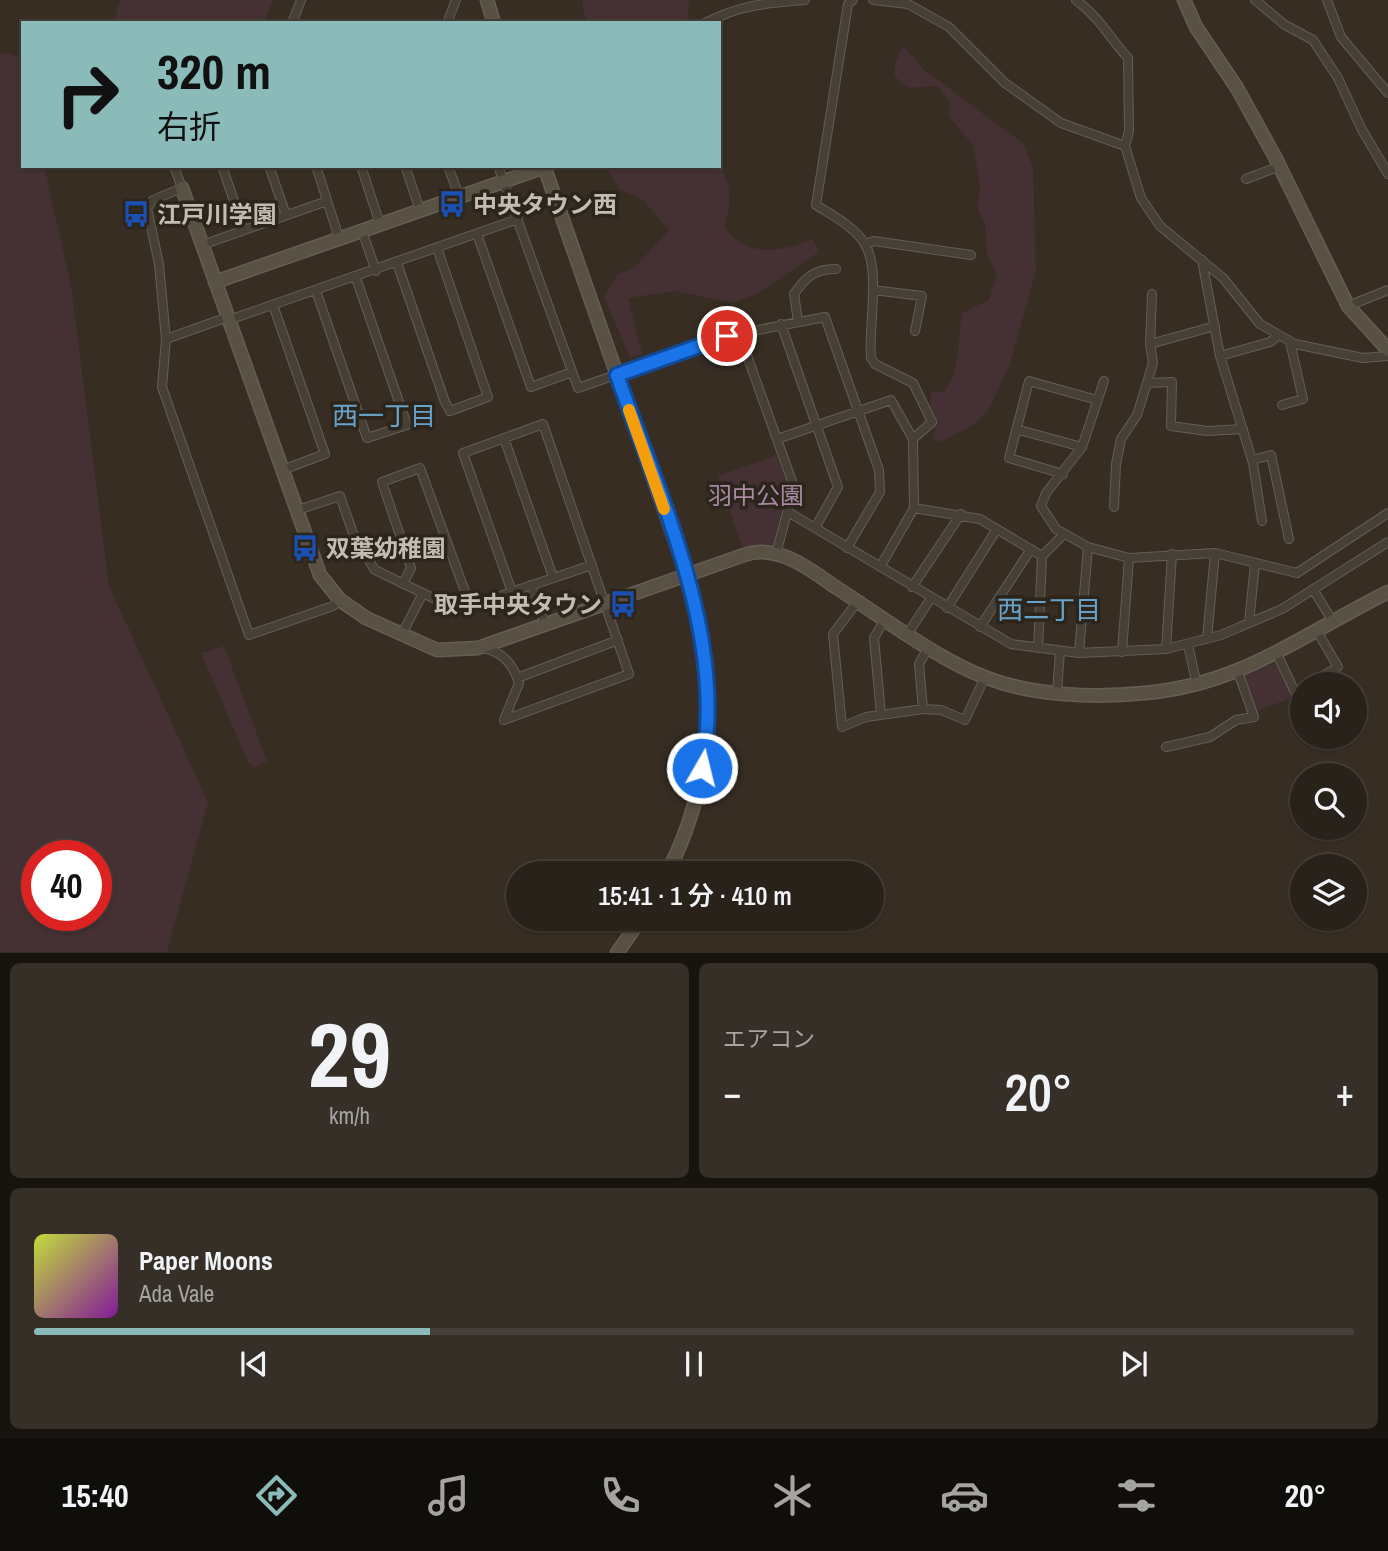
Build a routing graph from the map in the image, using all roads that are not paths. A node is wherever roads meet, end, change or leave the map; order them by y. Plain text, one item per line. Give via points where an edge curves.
1 (301, 0) edge
2 (456, 0) edge
3 (487, 0) edge
4 (805, 0) edge
5 (853, 0) edge
6 (873, 0) edge
7 (1076, 0) edge
8 (1184, 0) edge
9 (1255, 0) edge
10 (1327, 0) edge
11 (293, 21) edge
12 (448, 21) edge
13 (494, 21) edge
14 (709, 21) edge
15 (1388, 93) edge
16 (1125, 146) junction
17 (1280, 166) junction
18 (175, 168) edge
19 (223, 168) edge
20 (270, 168) edge
21 (317, 168) edge
22 (362, 168) edge
23 (406, 168) edge
24 (449, 168) edge
25 (499, 168) edge
26 (539, 168) edge
27 (546, 168) edge
28 (1388, 173) edge
29 (1246, 179) dead end
30 (503, 181) junction
31 (182, 188) junction
32 (459, 197) junction
33 (327, 201) junction
34 (420, 210) junction
35 (286, 215) junction
36 (518, 219) junction
37 (380, 224) junction
38 (244, 230) junction
39 (362, 230) junction
40 (477, 234) junction
41 (339, 238) junction
42 (865, 244) junction
43 (202, 245) junction
44 (437, 248) junction
45 (971, 255) dead end
46 (1202, 260) junction
47 (397, 263) junction
48 (836, 269) dead end
49 (376, 271) junction
50 (356, 278) junction
51 (215, 282) junction
52 (873, 290) junction
53 (1388, 290) edge
54 (316, 291) junction
55 (1153, 294) dead end
56 (273, 305) junction
57 (1348, 306) junction
58 (228, 319) junction
59 (798, 321) junction
60 (781, 324) junction
61 (1215, 326) junction
62 (915, 331) dead end
63 (739, 333) junction
64 (1279, 335) junction
65 (166, 338) junction
66 (1290, 342) junction
67 (1150, 344) junction
68 (1388, 350) edge
69 (1220, 356) junction
70 (1388, 356) edge
71 (572, 372) junction
72 (617, 375) junction
73 (1104, 381) dead end
74 (1147, 383) junction
75 (1097, 400) junction
76 (1282, 405) dead end
77 (858, 412) junction
78 (817, 425) junction
79 (1016, 429) junction
80 (1243, 429) junction
81 (504, 438) junction
82 (777, 439) junction
83 (913, 439) junction
84 (1082, 447) junction
85 (1252, 460) junction
86 (282, 470) junction
87 (1063, 474) junction
88 (1114, 507) dead end
89 (914, 508) junction
90 (295, 511) junction
91 (788, 512) junction
92 (1388, 513) edge
93 (961, 514) junction
94 (1262, 521) dead end
95 (815, 528) junction
96 (997, 529) junction
97 (1064, 534) junction
98 (1289, 539) dead end
99 (1388, 542) edge
100 (1088, 547) junction
101 (847, 548) junction
102 (1031, 549) junction
103 (1215, 553) junction
104 (776, 554) junction
105 (1172, 554) junction
106 (1042, 556) junction
107 (1129, 558) junction
108 (1255, 564) junction
109 (592, 565) junction
110 (880, 567) junction
111 (687, 575) junction
112 (553, 577) junction
113 (403, 584) junction
114 (531, 585) junction
115 (912, 587) junction
116 (1313, 589) junction
117 (512, 592) junction
118 (1388, 592) edge
119 (423, 593) junction
120 (931, 598) junction
121 (340, 600) junction
122 (858, 601) junction
123 (606, 603) junction
124 (471, 608) junction
125 (947, 608) junction
126 (886, 619) junction
127 (1333, 622) junction
128 (1250, 623) junction
129 (545, 624) junction
130 (980, 627) junction
131 (1317, 631) junction
132 (908, 633) junction
133 (402, 634) junction
134 (1207, 639) junction
135 (618, 640) junction
136 (1188, 645) junction
137 (929, 646) junction
138 (478, 648) junction
139 (1038, 648) junction
140 (1166, 649) junction
141 (1060, 651) junction
142 (1122, 652) junction
143 (1079, 653) junction
144 (1276, 654) junction
145 (1238, 672) junction
146 (1329, 672) edge
147 (985, 677) junction
148 (517, 678) junction
149 (1290, 682) edge
150 (1197, 685) junction
151 (1057, 692) junction
152 (923, 709) junction
153 (881, 714) junction
154 (1166, 747) dead end
155 (672, 861) edge
156 (633, 931) edge
157 (617, 953) edge

1 - 11 street
2 - 12 street
3 - 13 street
4 - 14 street via 752,4
5 - 42 street via 848,4 834,77 816,205
6 - 16 street via 908,4 948,27 1005,83 1061,123
7 - 16 street via 1100,19 1112,42 1128,58
8 - 17 street
9 - 28 street via 1285,25 1313,40
10 - 15 street via 1341,37
16 - 46 street via 1141,198 1160,226
17 - 29 street
17 - 57 street
18 - 31 street
19 - 38 street
20 - 35 street
21 - 33 street
22 - 37 street
23 - 34 street
24 - 32 street
25 - 30 street
26 - 30 street
27 - 72 street
30 - 32 street
30 - 36 street
31 - 43 street
31 - 65 street via 153,200 147,208 159,264
32 - 34 street
33 - 35 street
33 - 41 street
34 - 37 street
35 - 38 street
36 - 40 street
36 - 71 street
37 - 39 street
38 - 43 street
39 - 41 street
39 - 49 street
40 - 44 street
40 - 71 street via 531,387
41 - 51 street
42 - 45 street via 874,241
42 - 52 street
43 - 51 street
44 - 47 street
44 - 47 street via 488,397 450,411
46 - 61 street
46 - 64 street via 1260,324
47 - 49 street
48 - 59 street via 806,276 794,294
49 - 50 street
50 - 54 street
50 - 54 street via 407,425 375,437 367,438
51 - 58 street
52 - 62 street via 922,296
52 - 83 street via 871,358 914,383 932,422
53 - 57 street
54 - 56 street
55 - 67 street
56 - 58 street
56 - 86 street via 325,454
57 - 68 street
58 - 65 street
58 - 86 street
59 - 60 street
59 - 77 street via 825,317
60 - 63 street
60 - 78 street
61 - 67 street
61 - 69 street
63 - 72 street
63 - 82 street
64 - 66 street
64 - 69 street via 1270,342
65 - 121 street via 162,387 249,635
66 - 70 street via 1363,358
66 - 76 street via 1303,399
67 - 74 street via 1153,363
69 - 80 street
71 - 72 street via 578,388
72 - 111 street
73 - 75 street
74 - 80 street via 1172,382 1171,426
74 - 88 street via 1137,415 1121,439
75 - 79 street via 1029,381
75 - 84 street
77 - 78 street
77 - 83 street via 891,400
77 - 101 street via 879,470 880,492
78 - 82 street
78 - 95 street via 838,487
79 - 84 street
79 - 87 street via 1009,458
80 - 85 street
81 - 109 street via 542,424
81 - 112 street
81 - 117 street via 463,453
82 - 91 street via 794,487
83 - 89 street
84 - 87 street
85 - 94 street
85 - 98 street via 1271,455
86 - 90 street
87 - 97 street via 1041,506
89 - 93 street
89 - 110 street
90 - 113 street via 340,496 362,555 375,570
90 - 121 street via 320,575
91 - 95 street
91 - 104 street
92 - 108 street via 1297,573
93 - 96 street
93 - 115 street
95 - 101 street
96 - 102 street
96 - 125 street
97 - 100 street
97 - 106 street
99 - 116 street
100 - 107 street
100 - 143 street
101 - 110 street
102 - 106 street
102 - 130 street
103 - 105 street
103 - 108 street
103 - 134 street
104 - 111 street via 754,552
104 - 122 street via 799,563
105 - 107 street
105 - 140 street
106 - 139 street
107 - 142 street
108 - 128 street
109 - 112 street
109 - 123 street
110 - 115 street
111 - 123 street
111 - 155 street via 707,671 706,749 687,825
112 - 114 street
113 - 119 street
113 - 124 street via 411,568 382,482 420,468
114 - 117 street
114 - 129 street
115 - 120 street
116 - 127 street
116 - 128 street
117 - 124 street
118 - 127 street
119 - 124 street via 458,610
119 - 133 street
120 - 125 street
120 - 132 street
121 - 133 street
122 - 126 street
122 - 153 street via 833,634 839,714 845,727
123 - 129 street
123 - 135 street
125 - 130 street
126 - 132 street
126 - 153 street via 874,638
127 - 131 street
128 - 134 street
129 - 138 street
130 - 139 street via 1012,644
131 - 144 street
131 - 146 street via 1338,667
132 - 137 street
133 - 138 street via 437,650
134 - 136 street
135 - 148 street
135 - 148 street via 629,674 505,720 517,695
136 - 140 street
136 - 150 street
137 - 147 street
137 - 152 street via 919,664
138 - 148 street via 492,649 508,662
139 - 141 street
140 - 142 street
141 - 143 street
141 - 151 street
142 - 143 street
144 - 145 street
144 - 149 street
145 - 150 street
145 - 154 street via 1254,717 1236,720 1210,737
147 - 151 street
147 - 152 street via 965,720 941,710
150 - 151 street via 1118,695
152 - 153 street
156 - 157 street

